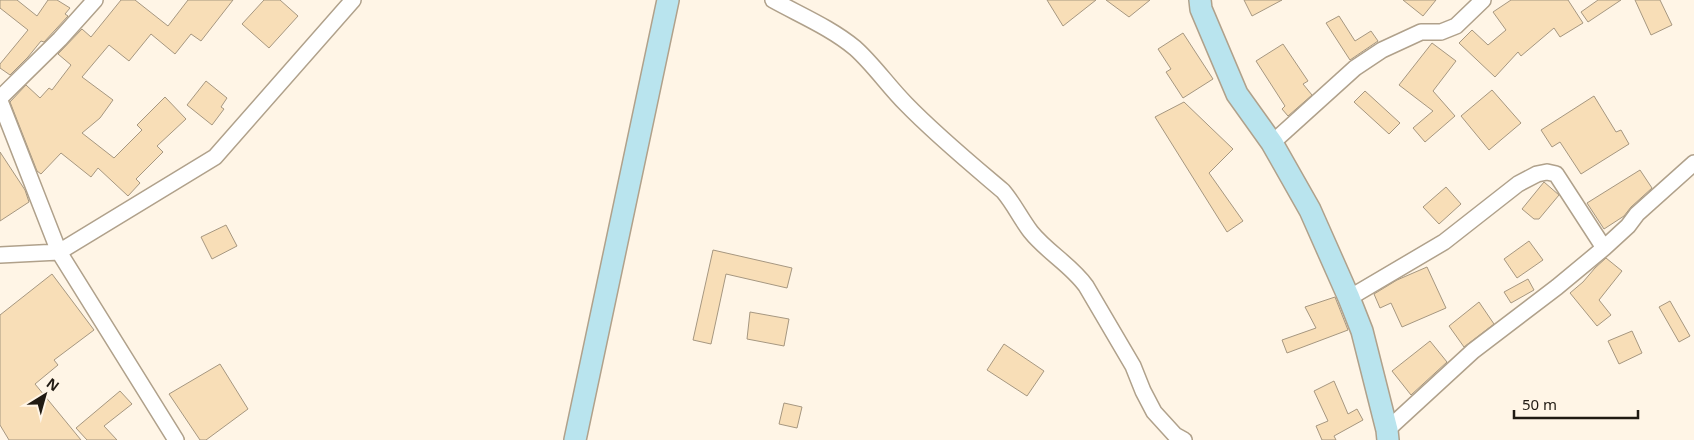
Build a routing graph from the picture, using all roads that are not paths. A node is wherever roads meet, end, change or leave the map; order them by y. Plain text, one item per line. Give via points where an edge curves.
1 (95, 0) edge
2 (353, 0) edge
3 (658, 0) edge
4 (668, 0) edge
5 (773, 0) edge
6 (1200, 0) edge
7 (1483, 0) edge
8 (663, 22) junction
9 (0, 100) edge
10 (1272, 143) junction
11 (1694, 163) edge
12 (1604, 248) junction
13 (59, 252) junction
14 (0, 255) edge
15 (1349, 298) junction
16 (1387, 435) edge
17 (1177, 438) edge
18 (176, 440) edge
19 (575, 440) edge

1 - 9 street
2 - 13 street via 215,157
3 - 8 street
4 - 8 street
5 - 17 street via 855,48 926,124 1003,191 1031,232 1079,276 1134,366 1142,391 1154,412
6 - 10 street via 1237,94
7 - 10 street via 1456,26 1441,32 1421,32 1382,50 1355,68
8 - 19 street
9 - 13 street
10 - 15 street via 1310,210
11 - 12 street
12 - 15 street via 1556,174 1547,172 1518,184 1444,242
12 - 16 street via 1472,351
13 - 14 street
13 - 18 street
15 - 16 street via 1362,330

